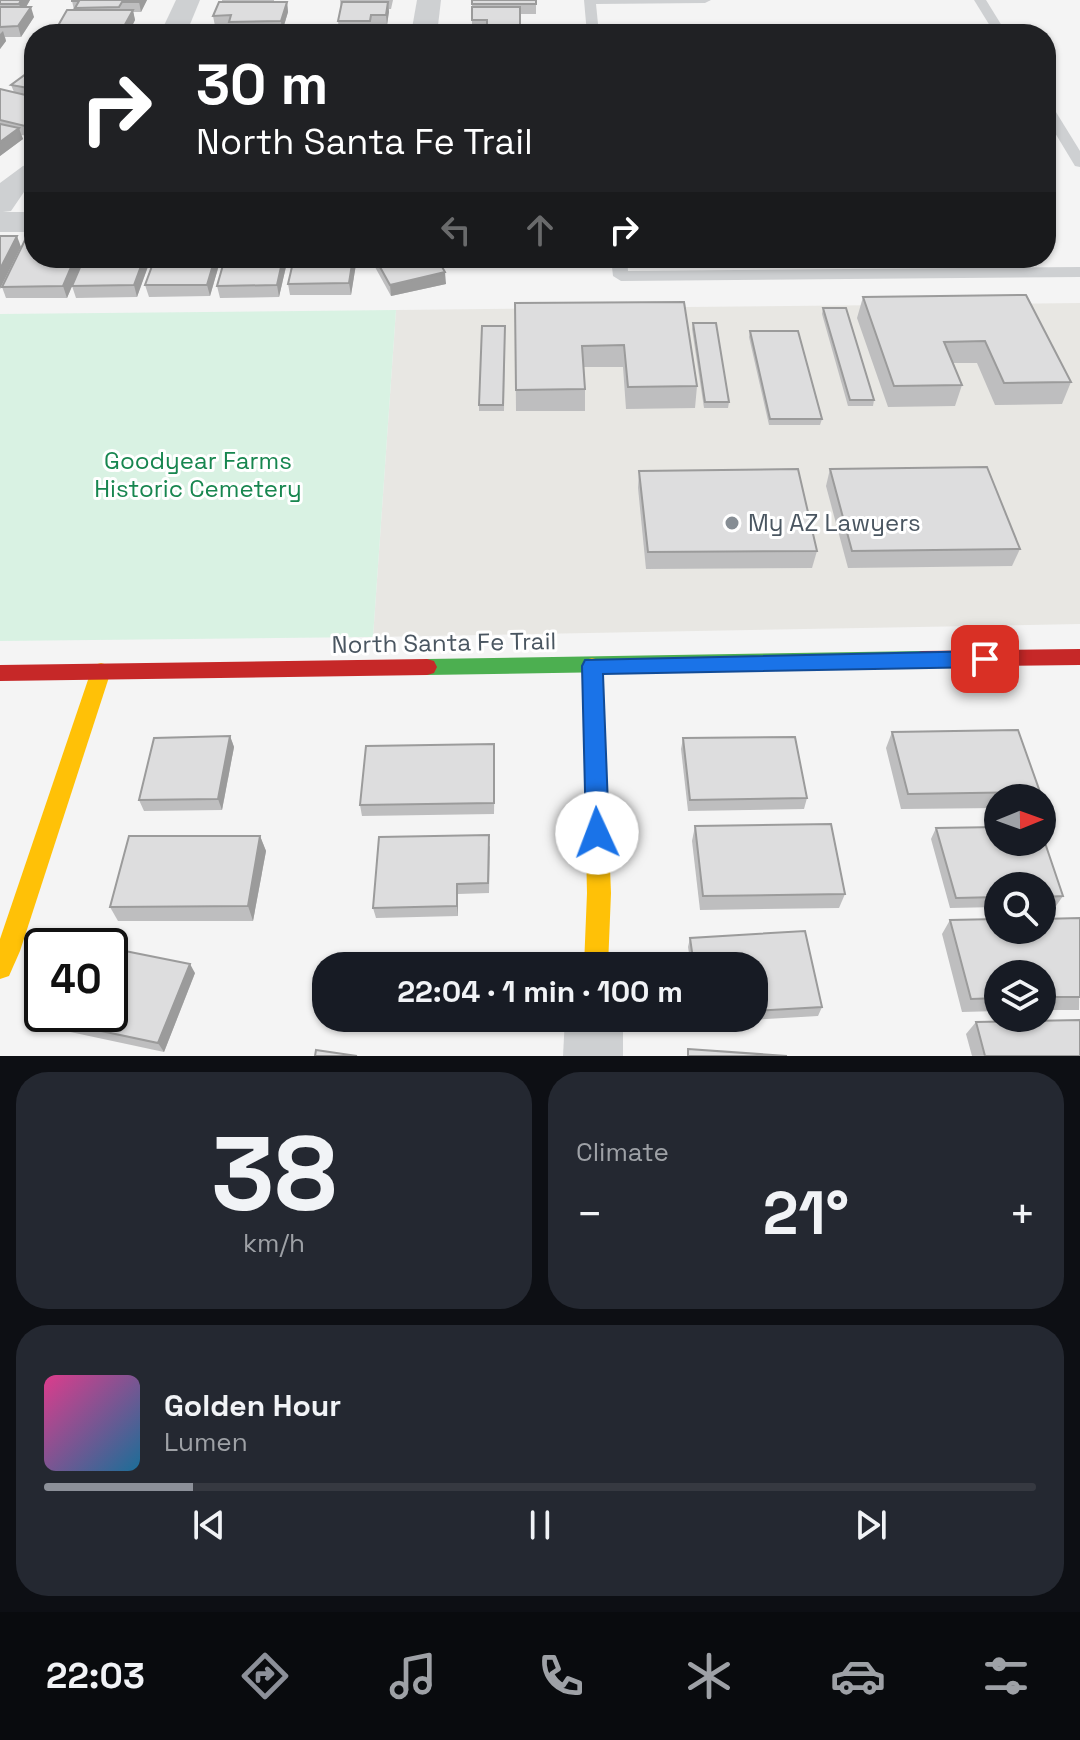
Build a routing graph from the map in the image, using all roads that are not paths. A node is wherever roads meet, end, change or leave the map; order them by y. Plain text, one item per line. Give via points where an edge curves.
1 (188, 0) edge
2 (429, 0) edge
3 (590, 0) edge
4 (705, 0) edge
5 (980, 0) edge
6 (177, 24) edge
7 (425, 24) edge
8 (592, 24) edge
9 (995, 24) edge
10 (1057, 126) joint
11 (1080, 126) edge
12 (1075, 146) edge
13 (1080, 163) edge
14 (24, 179) edge
15 (0, 204) edge
16 (0, 222) edge
17 (24, 222) edge
18 (620, 268) edge
19 (1080, 272) edge
20 (1078, 661) edge
21 (592, 666) junction
22 (101, 671) junction
23 (0, 673) edge
24 (597, 952) edge
25 (0, 967) edge
26 (594, 1032) edge
27 (593, 1056) edge

1 - 6 street
2 - 7 street
3 - 4 lane
3 - 8 lane
5 - 9 lane
10 - 11 lane
10 - 12 lane
12 - 13 lane
14 - 15 street
16 - 17 street
18 - 19 lane via 621,276
20 - 21 street, North Santa Fe Trail
21 - 22 street, North Santa Fe Trail
21 - 24 street
22 - 23 street, North Santa Fe Trail
22 - 25 street
26 - 27 street

